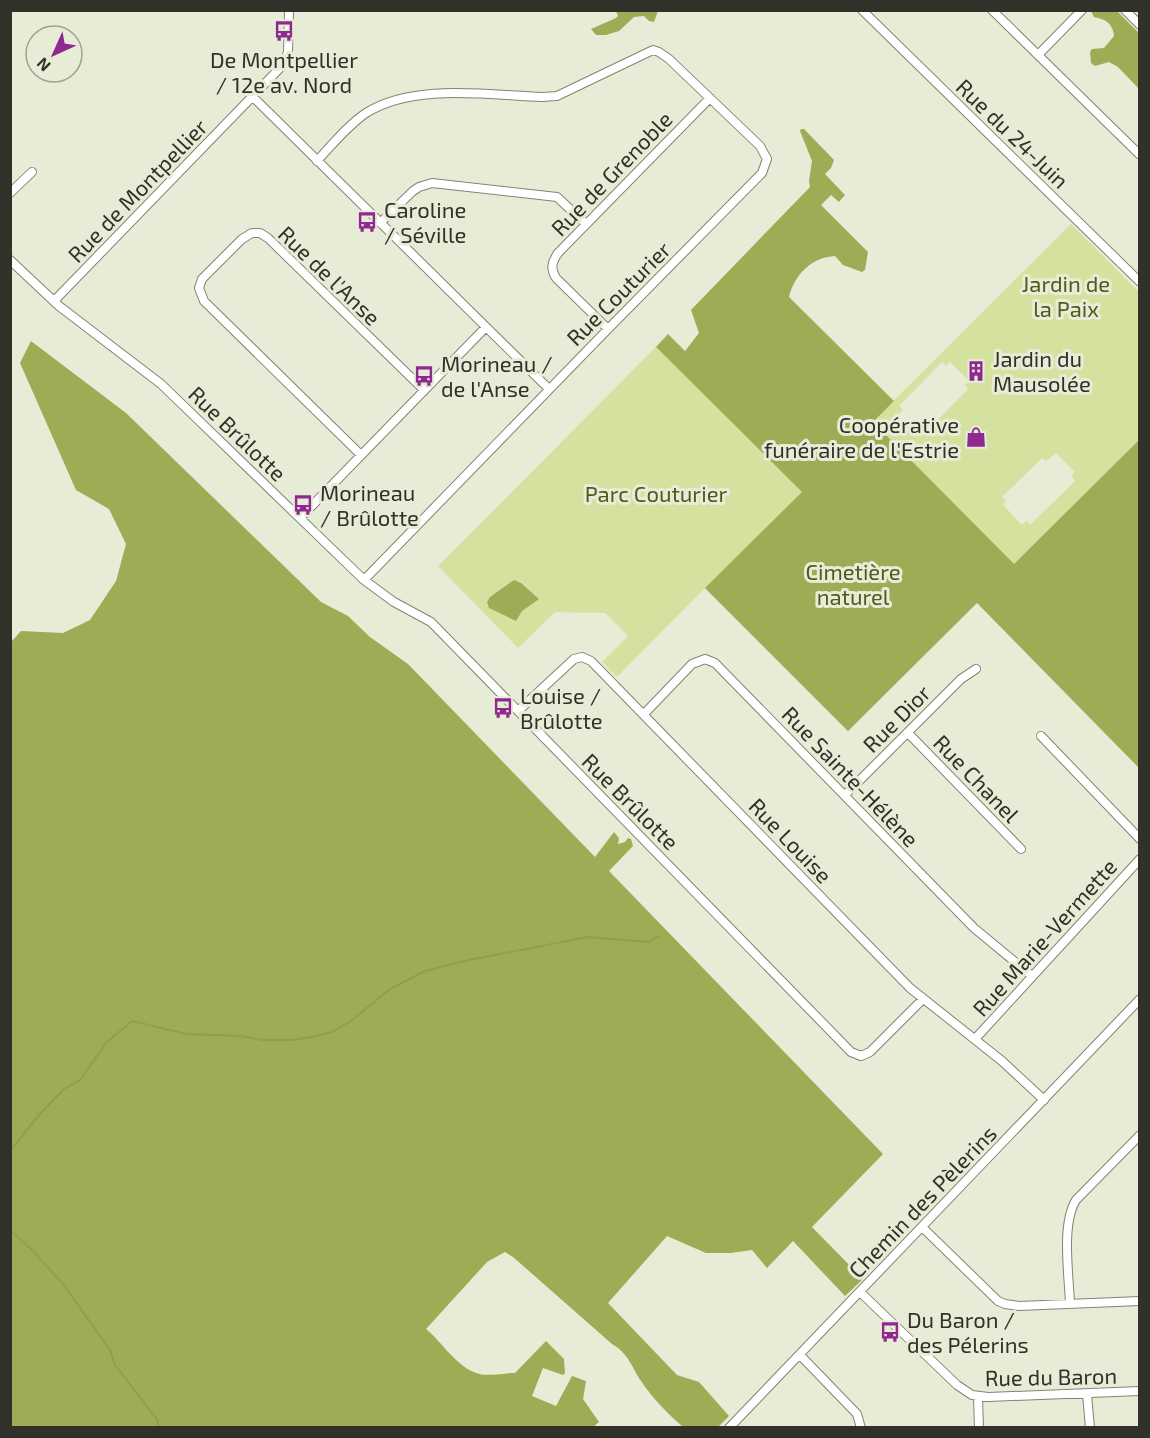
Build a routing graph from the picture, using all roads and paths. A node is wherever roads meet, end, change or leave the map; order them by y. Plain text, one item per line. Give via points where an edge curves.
1 (289, 10) edge
2 (862, 10) edge
3 (992, 10) edge
4 (1082, 10) edge
5 (1125, 10) edge
6 (1140, 24) edge
7 (1038, 55) junction
8 (253, 97) junction
9 (710, 98) junction
10 (1140, 155) edge
11 (317, 161) junction
12 (32, 172) dead end
13 (10, 193) edge
14 (380, 223) junction
15 (586, 224) junction
16 (10, 260) edge
17 (1140, 282) edge
18 (54, 301) junction
19 (486, 327) junction
20 (608, 328) junction
21 (549, 389) junction
22 (424, 390) junction
23 (362, 455) junction
24 (300, 518) junction
25 (364, 580) junction
26 (976, 669) dead end
27 (518, 711) junction
28 (644, 714) junction
29 (908, 733) junction
30 (1041, 736) dead end
31 (845, 795) junction
32 (1140, 839) edge
33 (1021, 849) dead end
34 (1140, 859) edge
35 (1032, 976) junction
36 (923, 999) junction
37 (1140, 999) edge
38 (975, 1039) junction
39 (1044, 1100) junction
40 (1140, 1135) edge
41 (922, 1227) junction
42 (860, 1292) junction
43 (1140, 1302) edge
44 (1070, 1304) junction
45 (800, 1355) junction
46 (1140, 1391) edge
47 (1087, 1394) junction
48 (978, 1396) junction
49 (729, 1428) edge
50 (861, 1428) edge
51 (979, 1428) edge
52 (1090, 1428) edge

1 - 8 street, Rue de Montpellier via 286,58
2 - 17 street, Rue du 24-Juin
3 - 7 street
4 - 7 street
5 - 6 street
7 - 10 street
8 - 11 street
8 - 18 street, Rue de Montpellier
9 - 11 street via 669,59 653,50 556,96 430,93 397,99 357,120
9 - 15 street, Rue de Grenoble
9 - 20 street, Rue Couturier via 760,146 767,159 762,173
11 - 14 street
12 - 13 street
14 - 15 street via 413,191 432,183 557,197
14 - 19 street
15 - 20 street, Rue de Grenoble via 558,253 552,272
16 - 18 street, Rue Brûlotte
18 - 24 street, Rue Brûlotte via 161,384
19 - 21 street
19 - 22 street
20 - 21 street, Rue Couturier
21 - 25 street, Rue Couturier
22 - 23 street
22 - 23 street, Rue de l'Anse via 260,233 246,235 206,275 199,288 204,301
23 - 24 street
24 - 25 street, Rue Brûlotte
25 - 27 street, Rue Brûlotte via 431,622
26 - 29 street, Rue Dior
27 - 28 street, Rue Louise via 574,658 582,657
27 - 36 street, Rue Brûlotte via 855,1055 870,1053
28 - 31 street, Rue Sainte-Hélène via 692,664 710,660
28 - 36 street, Rue Louise
29 - 31 street, Rue Dior
29 - 33 street, Rue Chanel
30 - 32 street
31 - 35 street, Rue Sainte-Hélène via 974,928
34 - 35 street, Rue Marie-Vermette
35 - 38 street, Rue Marie-Vermette
36 - 38 street, Rue Louise
37 - 39 street, Chemin des Pèlerins
38 - 39 street, Rue Louise
39 - 41 street, Chemin des Pèlerins
40 - 44 street via 1076,1200 1070,1212
41 - 42 street, Chemin des Pèlerins
41 - 44 street via 998,1301 1012,1306
42 - 45 street, Chemin des Pèlerins
42 - 48 street, Rue du Baron via 957,1385
43 - 44 street
45 - 49 street, Chemin des Pèlerins
45 - 50 street via 857,1414
46 - 47 street, Rue du Baron
47 - 48 street, Rue du Baron
47 - 52 street
48 - 51 street

